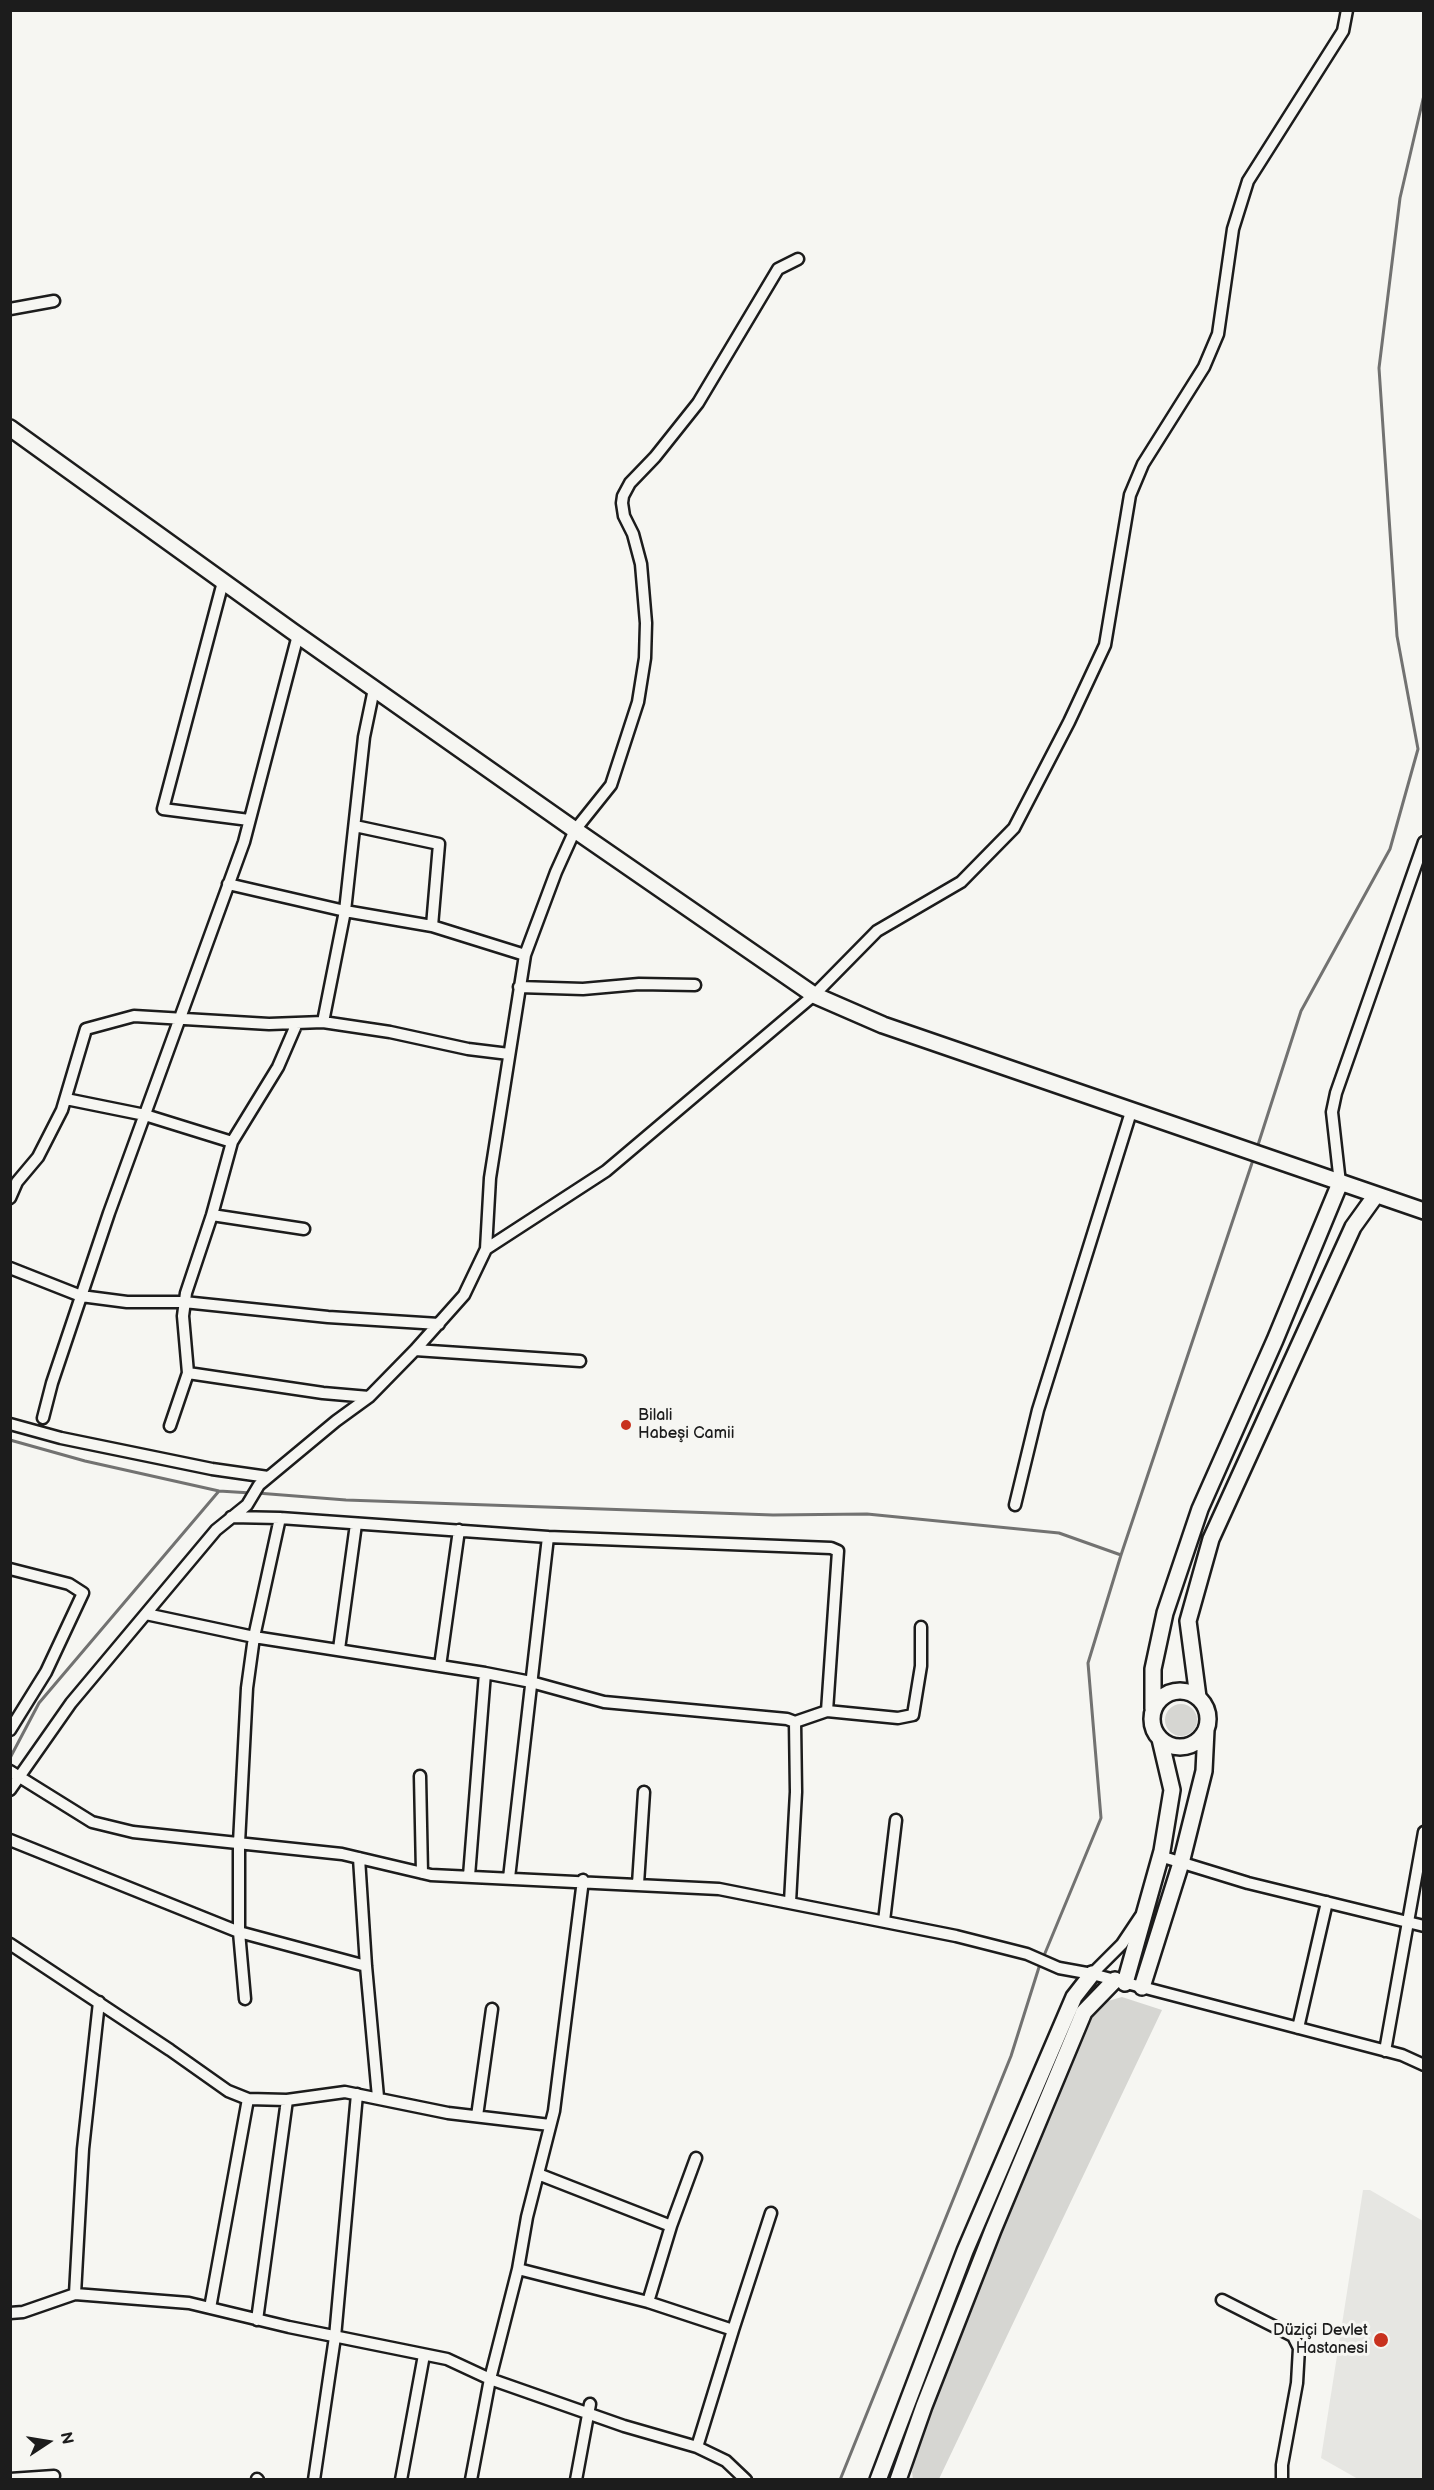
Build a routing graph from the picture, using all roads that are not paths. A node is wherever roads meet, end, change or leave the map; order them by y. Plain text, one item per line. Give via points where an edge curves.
1 (1347, 10) edge
2 (798, 259) dead end
3 (54, 301) dead end
4 (10, 309) edge
5 (10, 428) edge
6 (223, 582) junction
7 (298, 635) junction
8 (374, 689) junction
9 (249, 820) junction
10 (355, 826) junction
11 (575, 831) junction
12 (1424, 842) edge
13 (228, 884) junction
14 (345, 911) junction
15 (432, 927) junction
16 (525, 955) junction
17 (695, 985) dead end
18 (519, 987) junction
19 (814, 995) junction
20 (179, 1018) junction
21 (297, 1023) junction
22 (323, 1023) junction
23 (509, 1054) junction
24 (66, 1099) junction
25 (1131, 1112) junction
26 (145, 1115) junction
27 (232, 1142) junction
28 (14, 1182) edge
29 (1340, 1183) junction
30 (1376, 1195) junction
31 (10, 1198) edge
32 (1424, 1212) edge
33 (212, 1215) junction
34 (304, 1228) dead end
35 (486, 1249) junction
36 (10, 1268) edge
37 (81, 1296) junction
38 (184, 1302) junction
39 (439, 1324) junction
40 (415, 1350) junction
41 (580, 1361) dead end
42 (188, 1373) junction
43 (369, 1396) junction
44 (43, 1418) dead end
45 (10, 1424) edge
46 (170, 1426) dead end
47 (268, 1477) junction
48 (1015, 1505) dead end
49 (231, 1518) junction
50 (280, 1518) junction
51 (356, 1524) junction
52 (459, 1530) junction
53 (548, 1537) junction
54 (10, 1569) edge
55 (146, 1614) junction
56 (921, 1627) dead end
57 (254, 1637) junction
58 (339, 1649) junction
59 (440, 1666) junction
60 (485, 1673) junction
61 (531, 1682) junction
62 (1198, 1697) junction
63 (1153, 1709) junction
64 (827, 1711) junction
65 (795, 1722) junction
66 (10, 1730) edge
67 (1206, 1730) junction
68 (1160, 1739) junction
69 (15, 1774) edge
70 (420, 1776) dead end
71 (10, 1790) edge
72 (644, 1792) dead end
73 (896, 1820) dead end
74 (1424, 1832) edge
75 (10, 1840) edge
76 (239, 1843) junction
77 (1160, 1857) junction
78 (359, 1858) junction
79 (1181, 1863) junction
80 (422, 1873) junction
81 (469, 1876) junction
82 (509, 1878) junction
83 (583, 1880) junction
84 (638, 1884) junction
85 (790, 1902) junction
86 (1327, 1902) junction
87 (1146, 1906) junction
88 (884, 1921) junction
89 (1406, 1922) junction
90 (1424, 1926) edge
91 (239, 1932) junction
92 (10, 1944) edge
93 (366, 1966) junction
94 (1092, 1974) junction
95 (1120, 1982) junction
96 (1142, 1987) junction
97 (245, 1999) dead end
98 (99, 2002) junction
99 (492, 2009) dead end
100 (1299, 2028) junction
101 (1385, 2051) junction
102 (1424, 2065) edge
103 (357, 2094) junction
104 (378, 2097) junction
105 (248, 2099) junction
106 (287, 2100) junction
107 (477, 2116) junction
108 (550, 2124) junction
109 (696, 2158) dead end
110 (538, 2175) junction
111 (771, 2213) dead end
112 (671, 2226) junction
113 (518, 2269) junction
114 (75, 2294) junction
115 (1222, 2300) dead end
116 (648, 2302) junction
117 (210, 2308) junction
118 (10, 2313) edge
119 (257, 2319) junction
120 (733, 2330) junction
121 (335, 2337) junction
122 (424, 2355) junction
123 (490, 2379) junction
124 (589, 2409) junction
125 (697, 2447) junction
126 (54, 2476) dead end
127 (10, 2479) edge
128 (314, 2480) edge
129 (401, 2480) edge
130 (471, 2480) edge
131 (576, 2480) edge
132 (746, 2480) edge
133 (878, 2480) edge
134 (898, 2480) edge
135 (1282, 2480) edge

1 - 19 street via 1342,30 1248,181 1233,228 1218,334 1204,367 1143,464 1130,495 1105,645 1014,828 961,882 877,931
2 - 11 street via 778,269 698,403 623,496 624,516 641,564 645,658 638,702 611,785
3 - 4 street
5 - 6 street
6 - 7 street
6 - 9 street via 163,809
7 - 8 street
7 - 9 street
8 - 10 street via 364,737
8 - 11 street
9 - 13 street
10 - 14 street
10 - 15 street via 439,843
11 - 16 street via 555,872
11 - 19 street
12 - 29 street via 1336,1093 1332,1112
13 - 14 street
13 - 20 street
14 - 15 street
14 - 22 street
15 - 16 street
16 - 18 street
17 - 18 street
18 - 23 street
19 - 25 street via 883,1025
19 - 35 street via 606,1172
20 - 21 street
20 - 24 street via 134,1016 86,1029
20 - 26 street
21 - 22 street
21 - 27 street via 278,1067
22 - 23 street
23 - 35 street via 490,1178
24 - 26 street
24 - 28 street via 38,1157
25 - 29 street
25 - 48 street via 1038,1410
26 - 27 street
26 - 37 street
27 - 33 street
28 - 31 street
29 - 30 street
29 - 63 street via 1200,1509 1165,1613 1153,1669
30 - 32 street
30 - 62 street via 1353,1227 1211,1539 1188,1621
33 - 34 street
33 - 38 street
35 - 39 street via 464,1295
36 - 37 street
37 - 38 street via 127,1302
37 - 44 street
38 - 39 street
38 - 42 street
39 - 40 street
40 - 41 street
40 - 43 street
42 - 43 street
42 - 46 street
43 - 47 street
45 - 47 street via 61,1438
47 - 49 street via 247,1505
49 - 50 street
49 - 55 street via 216,1530
50 - 51 street
50 - 57 street
51 - 52 street
51 - 58 street
52 - 53 street
52 - 59 street
53 - 61 street
53 - 64 street via 838,1551
54 - 66 street via 69,1584 82,1593 46,1672
55 - 57 street
55 - 69 street
56 - 64 street via 921,1666 913,1715 898,1718
57 - 58 street
57 - 76 street via 247,1688
58 - 59 street
59 - 60 street
60 - 61 street
60 - 81 street
61 - 65 street via 604,1702
61 - 82 street
62 - 63 street via 1186,1691 1170,1692
62 - 67 street via 1208,1715
63 - 68 street via 1153,1725
64 - 65 street
65 - 85 street
67 - 68 street via 1197,1742 1189,1745 1174,1746
67 - 79 street via 1204,1771
68 - 77 street via 1172,1790
69 - 71 street
69 - 76 street via 92,1822 133,1832
70 - 80 street
72 - 84 street
73 - 88 street
74 - 89 street
75 - 91 street
76 - 78 street
76 - 91 street
77 - 79 street
77 - 87 street
78 - 80 street
78 - 93 street
79 - 86 street
79 - 96 street
80 - 81 street
81 - 82 street
82 - 83 street
83 - 84 street
83 - 108 street
84 - 85 street via 719,1889
85 - 88 street
86 - 89 street
86 - 100 street
87 - 94 street via 1122,1944
87 - 95 street
88 - 94 street via 1027,1953 1059,1968
89 - 90 street
89 - 101 street
91 - 93 street
91 - 97 street
92 - 98 street
93 - 104 street
94 - 95 street
94 - 133 street via 1074,1997 974,2230
95 - 96 street
95 - 134 street via 1084,2012 993,2230
96 - 100 street
98 - 105 street via 228,2091
98 - 114 street via 83,2149
99 - 107 street
100 - 101 street
101 - 102 street
103 - 104 street
103 - 106 street via 345,2092
103 - 121 street
104 - 107 street
105 - 106 street
105 - 117 street
106 - 119 street
107 - 108 street
108 - 110 street
109 - 112 street
110 - 112 street
110 - 113 street
111 - 120 street
112 - 116 street
113 - 116 street
113 - 123 street
114 - 117 street
114 - 118 street
115 - 135 street via 1293,2336 1299,2348
116 - 120 street
117 - 119 street
119 - 121 street
120 - 125 street
121 - 122 street
121 - 128 street
122 - 123 street via 447,2359
122 - 129 street
123 - 124 street
123 - 130 street
124 - 125 street
124 - 131 street
125 - 132 street via 726,2462
126 - 127 street

